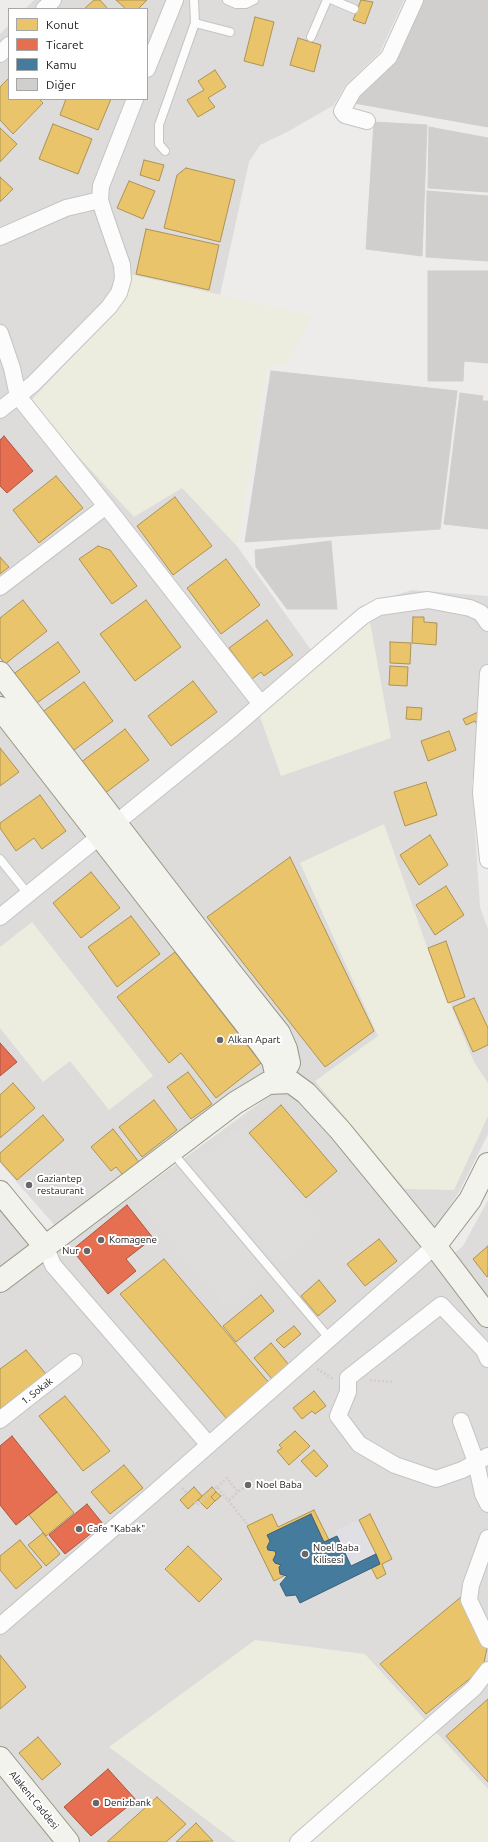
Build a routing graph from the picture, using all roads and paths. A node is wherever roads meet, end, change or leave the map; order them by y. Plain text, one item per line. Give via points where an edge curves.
1 (53, 0) edge
2 (174, 0) edge
3 (194, 0) edge
4 (227, 0) edge
5 (254, 0) edge
6 (326, 0) edge
7 (333, 0) edge
8 (415, 0) edge
9 (45, 8) edge
10 (354, 9) dead end
11 (196, 23) junction
12 (230, 32) dead end
13 (311, 37) dead end
14 (8, 46) edge
15 (0, 54) edge
16 (148, 66) edge
17 (135, 100) edge
18 (367, 121) dead end
19 (165, 151) dead end
20 (100, 200) junction
21 (0, 237) edge
22 (0, 333) edge
23 (18, 396) junction
24 (0, 410) edge
25 (106, 506) junction
26 (0, 587) edge
27 (488, 623) edge
28 (0, 673) edge
29 (488, 673) edge
30 (261, 704) junction
31 (0, 708) edge
32 (116, 823) junction
33 (99, 837) junction
34 (0, 859) edge
35 (488, 860) edge
36 (28, 894) junction
37 (0, 917) edge
38 (278, 1082) junction
39 (172, 1151) junction
40 (488, 1164) edge
41 (0, 1192) edge
42 (435, 1246) junction
43 (46, 1248) junction
44 (0, 1281) edge
45 (488, 1316) edge
46 (329, 1338) junction
47 (488, 1359) edge
48 (74, 1362) dead end
49 (0, 1420) edge
50 (462, 1421) dead end
51 (209, 1445) junction
52 (482, 1459) edge
53 (245, 1486) dead end
54 (217, 1487) junction
55 (184, 1490) dead end
56 (238, 1492) junction
57 (187, 1493) dead end
58 (229, 1500) junction
59 (195, 1502) dead end
60 (488, 1504) edge
61 (248, 1525) dead end
62 (488, 1538) edge
63 (0, 1626) edge
64 (488, 1640) edge
65 (488, 1670) edge
66 (0, 1758) edge
67 (68, 1842) edge
68 (298, 1842) edge

1 - 9 street
2 - 16 street
3 - 11 lane
4 - 5 lane via 236,4 246,4
6 - 13 lane
7 - 10 lane
8 - 18 street via 389,57 353,91 342,111 345,115
11 - 12 lane
11 - 19 lane via 159,125 159,144
14 - 15 street
17 - 20 street via 103,179
20 - 21 street via 66,208
20 - 23 street via 122,265 123,279 119,293 109,307
22 - 23 street
23 - 24 street
23 - 25 street
25 - 26 street
25 - 30 street
27 - 30 street via 481,613 470,608 428,600 379,608 363,616
28 - 32 street
29 - 35 street via 481,793
30 - 32 street
31 - 33 street
32 - 33 street
32 - 38 street via 279,1033 289,1063
33 - 36 street
33 - 38 street via 263,1046 273,1060
34 - 36 lane
36 - 37 street
38 - 39 street via 268,1083 235,1103
38 - 42 street via 291,1082 306,1093 340,1130
39 - 43 street
39 - 46 lane
40 - 42 street via 470,1200
41 - 43 street
42 - 45 street
42 - 46 street
43 - 44 street
43 - 51 street via 53,1265
46 - 51 street
47 - 52 street via 484,1350 441,1305 348,1378 348,1392 338,1416 359,1444 395,1465 436,1479 462,1470
48 - 49 street, 1. Sokak
50 - 52 street
51 - 63 street
52 - 60 street via 483,1494
53 - 56 path
54 - 56 path via 227,1478
54 - 58 path
54 - 59 path via 197,1505
55 - 57 path
56 - 58 path
58 - 61 path
62 - 64 street via 471,1585 469,1600
65 - 68 street via 474,1688
66 - 67 street, Alakent Caddesi

